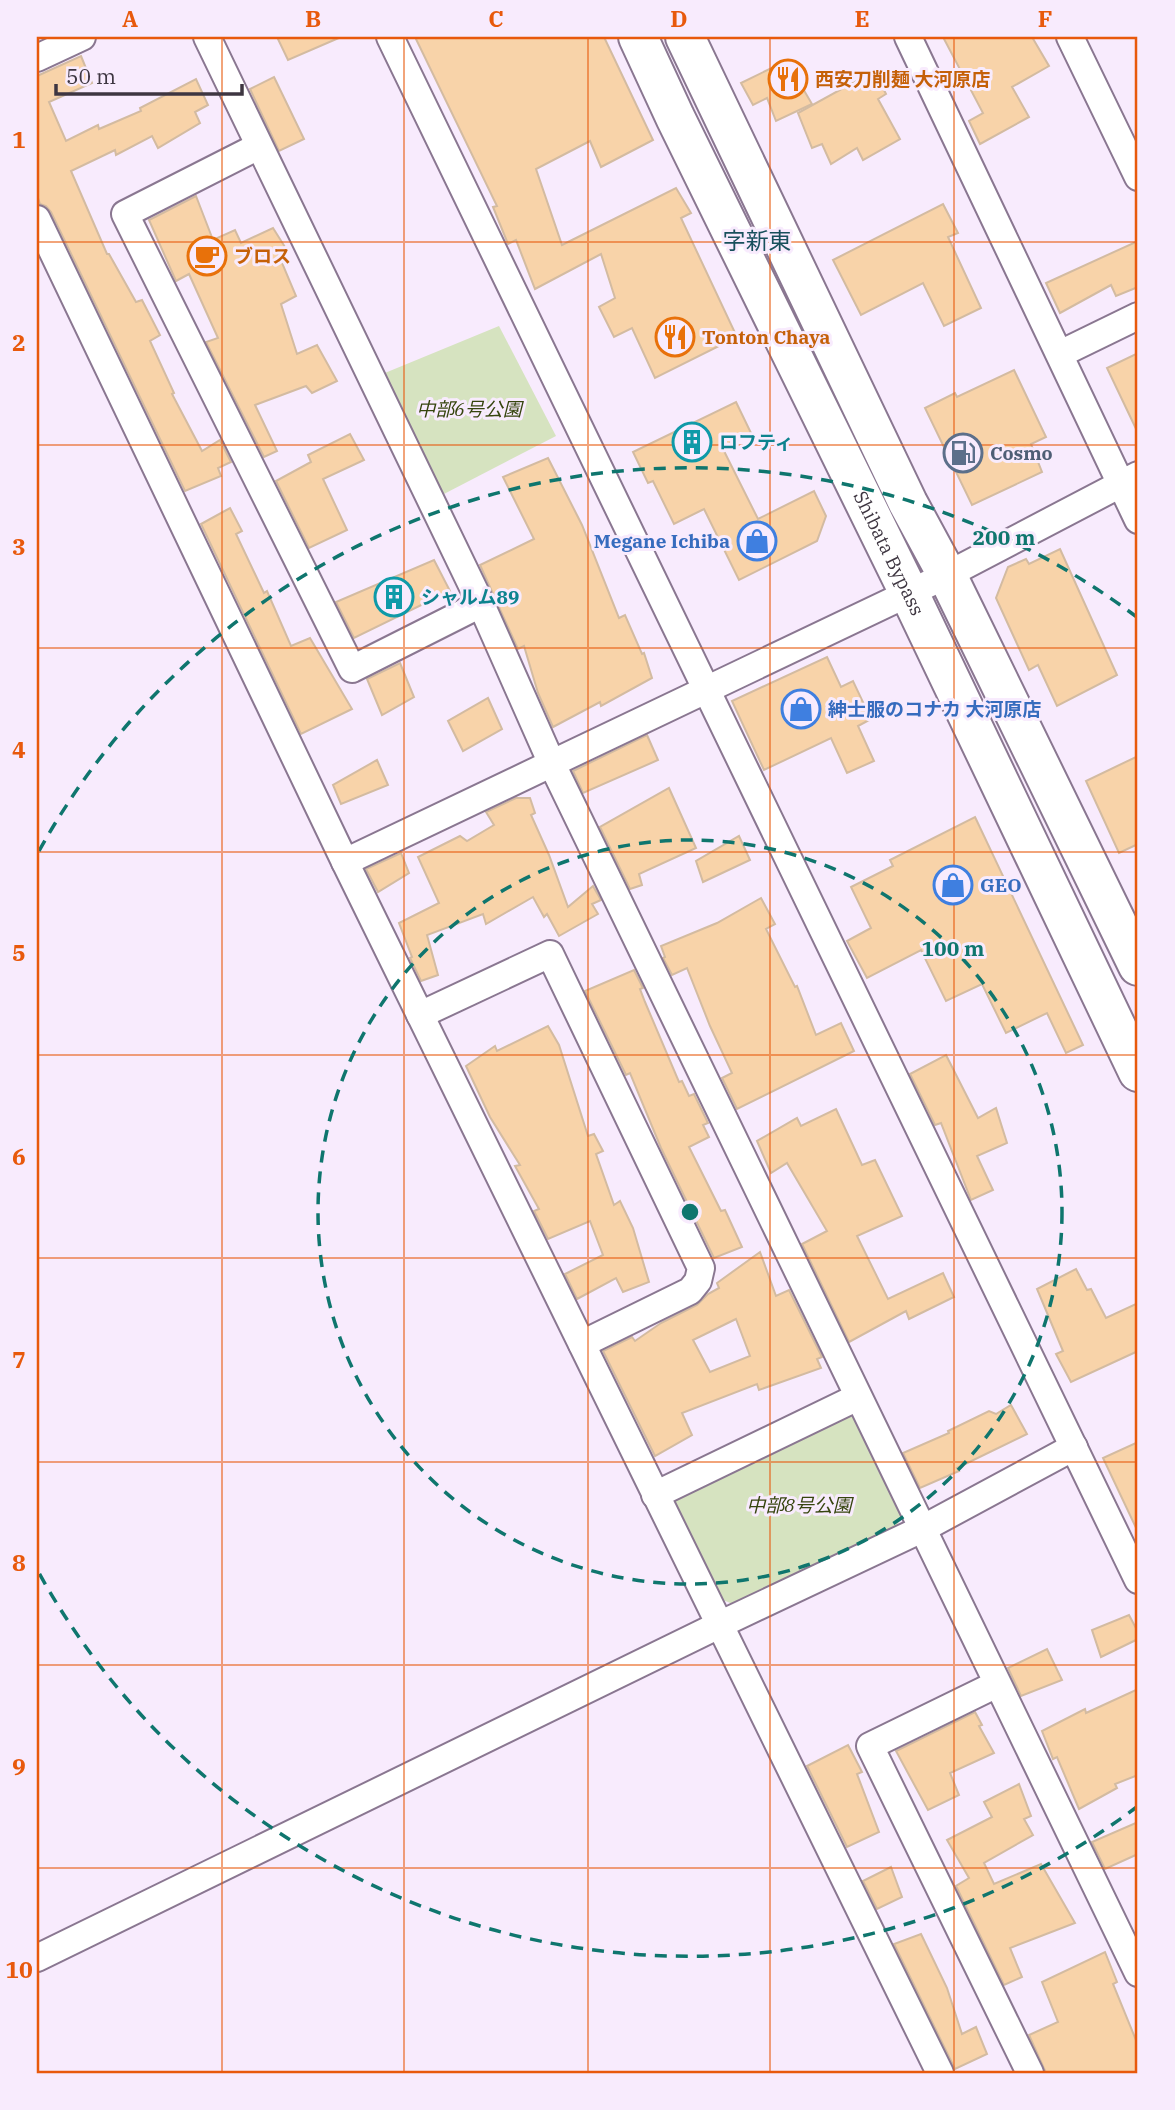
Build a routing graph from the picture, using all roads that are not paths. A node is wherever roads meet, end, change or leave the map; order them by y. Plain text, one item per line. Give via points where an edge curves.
1 (82, 37) edge
2 (207, 37) edge
3 (390, 37) edge
4 (638, 37) edge
5 (685, 37) edge
6 (908, 37) edge
7 (1070, 37) edge
8 (37, 58) edge
9 (260, 146) junction
10 (1138, 177) edge
11 (37, 219) edge
12 (1138, 316) edge
13 (1060, 354) junction
14 (1129, 479) edge
15 (1138, 520) edge
16 (947, 575) junction
17 (909, 593) junction
18 (481, 604) junction
19 (706, 690) junction
20 (552, 764) junction
21 (345, 862) junction
22 (1138, 966) edge
23 (420, 1015) junction
24 (1138, 1072) edge
25 (582, 1344) junction
26 (858, 1397) junction
27 (1074, 1447) junction
28 (655, 1495) junction
29 (922, 1529) junction
30 (1138, 1580) edge
31 (719, 1625) junction
32 (997, 1684) junction
33 (37, 1958) edge
34 (1138, 1973) edge
35 (940, 2073) edge
36 (1030, 2073) edge

1 - 8 street
2 - 9 street
3 - 19 street
4 - 17 highway, Shibata Bypass
5 - 16 highway, Shibata Bypass via 908,503
6 - 13 street
7 - 10 street
9 - 18 street
9 - 18 street via 125,214 352,669
11 - 21 street
12 - 13 street
13 - 14 street
14 - 15 street
14 - 16 street
16 - 17 street
16 - 22 highway, Shibata Bypass
17 - 19 street
17 - 24 highway, Shibata Bypass
18 - 20 street
19 - 20 street
19 - 27 street
20 - 21 street
20 - 26 street
21 - 23 street
23 - 25 street
23 - 25 street via 550,954 701,1268 690,1291
25 - 28 street
26 - 28 street
26 - 29 street
27 - 29 street
27 - 30 street
28 - 31 street
29 - 31 street
29 - 32 street
31 - 33 street
31 - 35 street
32 - 34 street
32 - 36 street via 870,1746

